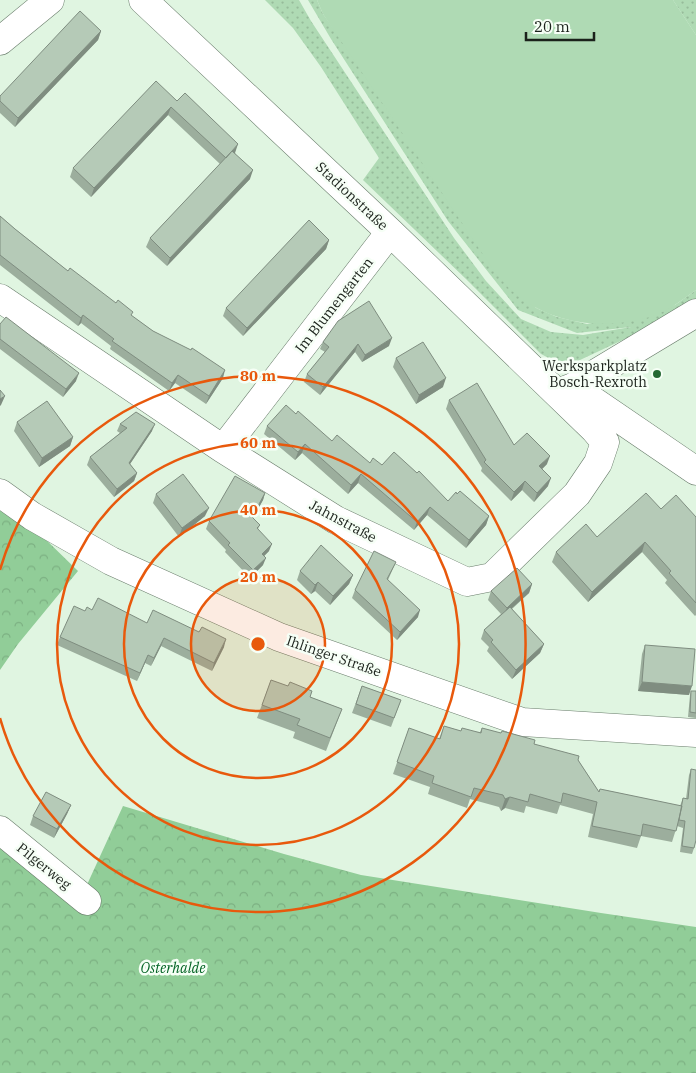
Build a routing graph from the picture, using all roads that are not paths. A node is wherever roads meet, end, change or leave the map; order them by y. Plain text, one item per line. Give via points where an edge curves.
1 (50, 0) edge
2 (143, 0) edge
3 (0, 41) edge
4 (390, 232) junction
5 (0, 298) edge
6 (696, 313) edge
7 (565, 390) junction
8 (222, 449) junction
9 (696, 471) edge
10 (0, 493) edge
11 (696, 733) edge
12 (0, 830) edge
13 (87, 902) dead end

1 - 3 street
2 - 4 street, Stadionstraße
4 - 7 street, Stadionstraße
4 - 8 street, Im Blumengarten
5 - 8 street, Jahnstraße
6 - 7 street
7 - 8 street, Jahnstraße via 605,442 598,463 577,494 492,577 467,582 340,522
7 - 9 street
10 - 11 street, Ihlinger Straße via 32,516 111,561 279,637 522,722
12 - 13 street, Pilgerweg

